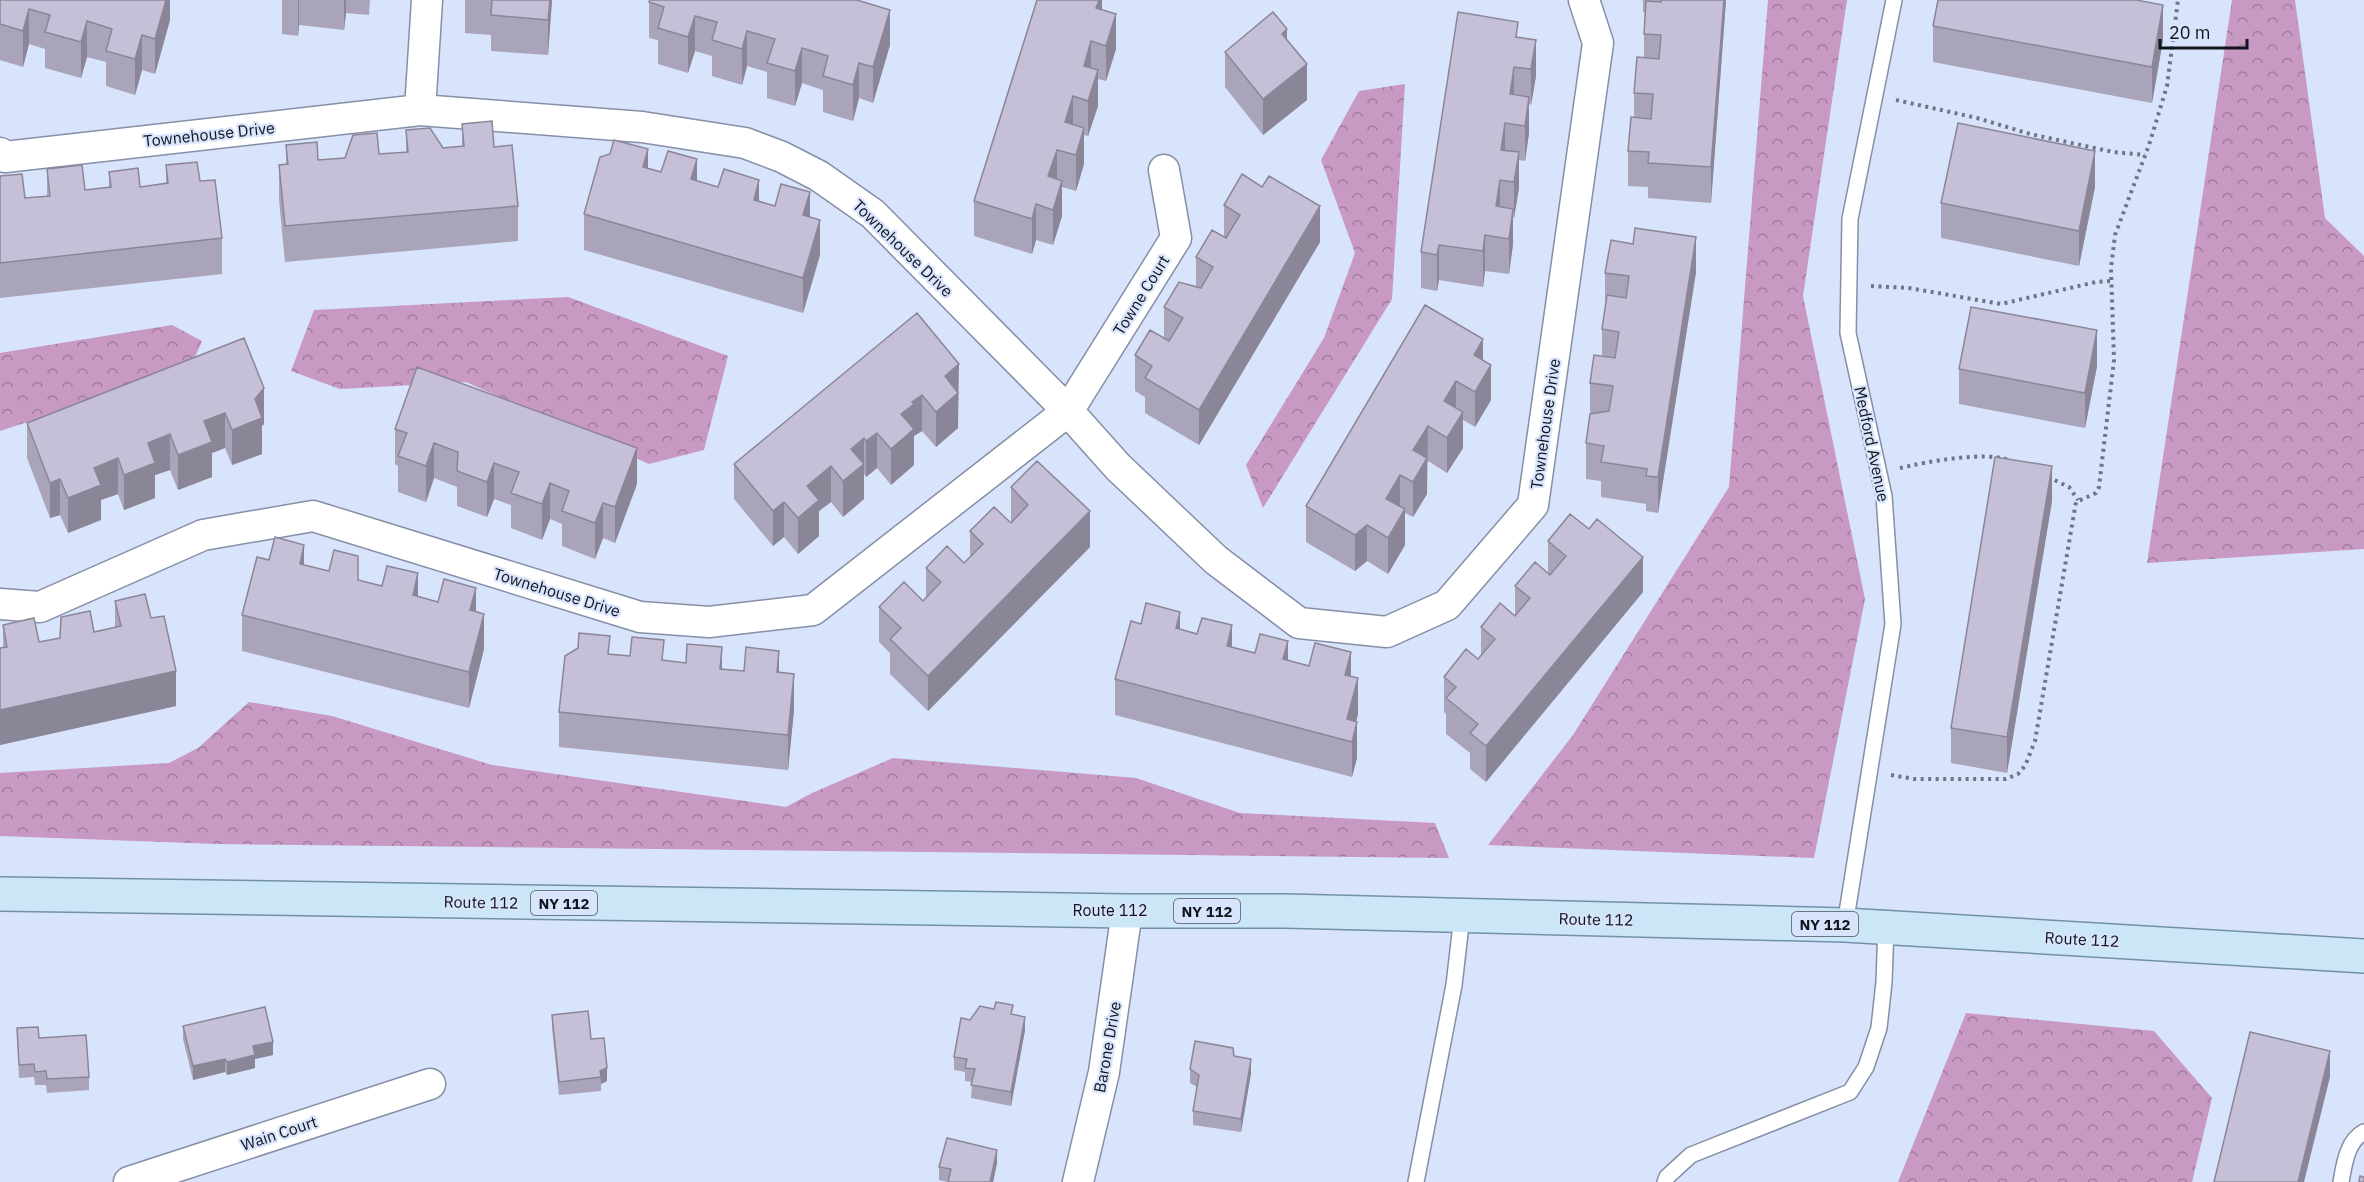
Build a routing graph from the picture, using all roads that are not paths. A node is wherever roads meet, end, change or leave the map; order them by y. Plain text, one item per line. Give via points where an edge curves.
1 (427, 0) edge
2 (1584, 0) edge
3 (1894, 0) edge
4 (420, 111) junction
5 (0, 153) edge
6 (1164, 170) dead end
7 (1068, 411) junction
8 (0, 604) edge
9 (0, 894) edge
10 (1127, 911) junction
11 (1462, 916) junction
12 (1845, 925) junction
13 (1886, 927) junction
14 (2364, 956) edge
15 (430, 1084) dead end
16 (2364, 1132) edge
17 (129, 1182) edge
18 (1078, 1182) edge
19 (1416, 1182) edge
20 (1665, 1182) edge
21 (2341, 1182) edge

1 - 4 street
2 - 7 street, Townehouse Drive via 1598,43 1533,505 1447,605 1387,632 1299,622 1216,560 1118,467
3 - 12 lane, Medford Avenue via 1850,219 1848,333 1884,496 1893,624
4 - 5 street, Townehouse Drive via 17,156 5,157
4 - 7 street, Townehouse Drive via 642,127 745,143 782,157 819,176 873,214
6 - 7 street, Towne Court via 1176,238
7 - 8 street, Townehouse Drive via 813,610 710,622 640,617 313,516 203,535 40,607
9 - 10 main road, Route 112 / NY 112
10 - 11 main road, Route 112 / NY 112 via 1262,910
10 - 18 street, Barone Drive via 1104,1072
11 - 12 main road, Route 112 / NY 112
11 - 19 lane via 1454,985
12 - 13 main road, Route 112 / NY 112
13 - 14 main road, Route 112 / NY 112
13 - 20 lane via 1879,1028 1866,1068 1850,1092 1691,1155
15 - 17 street, Wain Court
16 - 21 lane via 2353,1143

